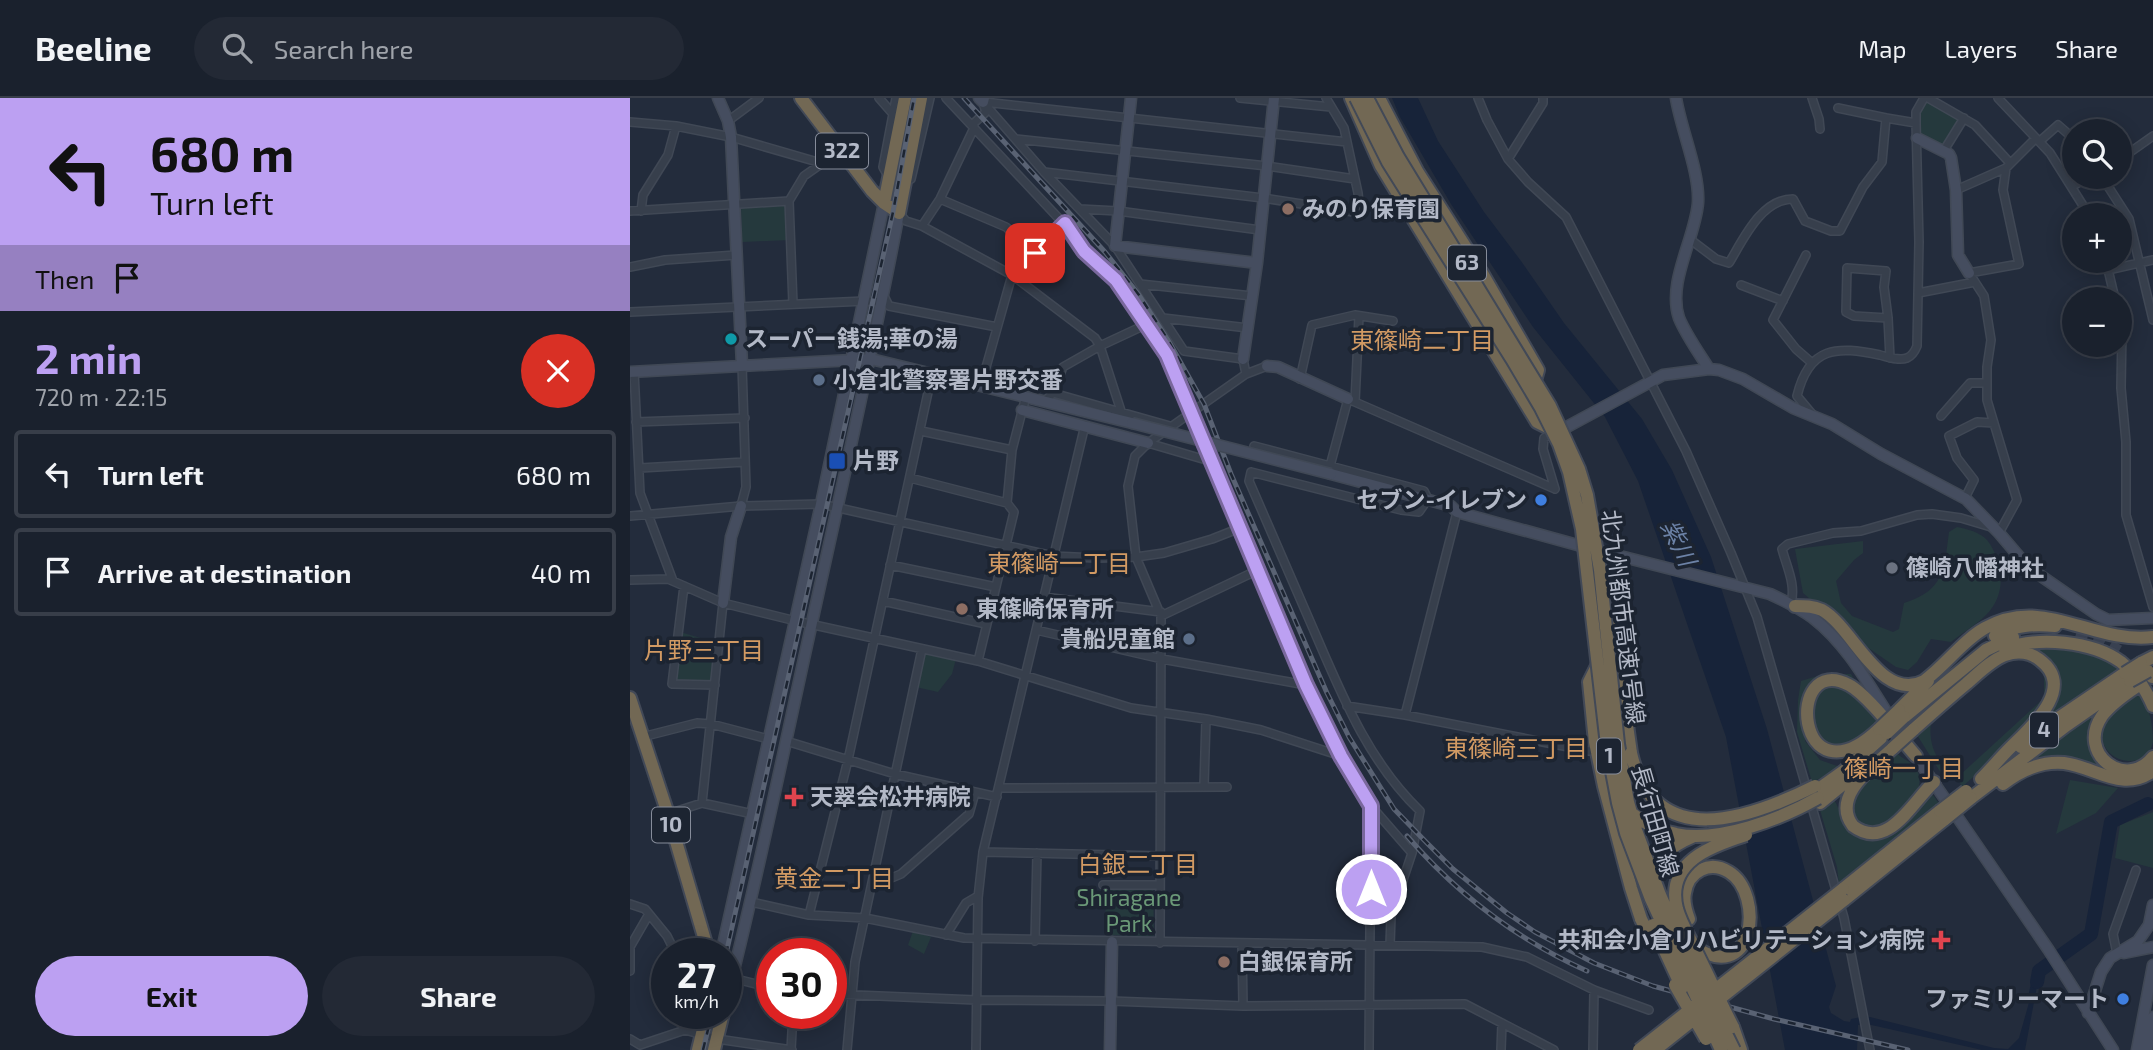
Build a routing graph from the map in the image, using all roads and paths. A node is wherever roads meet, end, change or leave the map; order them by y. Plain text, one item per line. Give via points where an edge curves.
1 (718, 98) edge
2 (759, 98) edge
3 (801, 98) edge
4 (879, 98) edge
5 (896, 98) edge
6 (905, 98) edge
7 (921, 98) edge
8 (930, 98) edge
9 (946, 98) edge
10 (1131, 98) edge
11 (1240, 98) edge
12 (1326, 98) edge
13 (1354, 98) edge
14 (1369, 98) edge
15 (1379, 98) edge
16 (1478, 98) edge
17 (1542, 98) edge
18 (1676, 98) edge
19 (1812, 98) edge
20 (1926, 98) edge
21 (1998, 98) edge
22 (982, 99) edge
23 (1274, 100) edge
24 (1331, 107) junction
25 (1838, 108) dead end
26 (893, 114) junction
27 (1129, 118) junction
28 (1886, 118) junction
29 (1964, 118) junction
30 (727, 121) junction
31 (630, 122) edge
32 (1916, 123) junction
33 (676, 126) junction
34 (974, 128) junction
35 (2062, 128) edge
36 (1820, 129) dead end
37 (1270, 133) junction
38 (731, 137) junction
39 (1917, 138) junction
40 (1016, 139) junction
41 (2152, 139) edge
42 (2038, 140) junction
43 (1347, 142) junction
44 (841, 150) junction
45 (1125, 152) junction
46 (1943, 152) junction
47 (2132, 152) edge
48 (1508, 159) junction
49 (821, 163) junction
50 (2008, 165) junction
51 (1267, 166) junction
52 (1044, 172) junction
53 (2062, 172) edge
54 (889, 177) junction
55 (1355, 179) junction
56 (1121, 182) junction
57 (904, 188) junction
58 (2110, 189) edge
59 (1956, 190) junction
60 (1263, 198) junction
61 (940, 199) junction
62 (789, 201) junction
63 (884, 203) junction
64 (734, 205) junction
65 (1080, 208) junction
66 (630, 211) edge
67 (641, 211) junction
68 (1118, 211) junction
69 (899, 213) junction
70 (1065, 223) junction
71 (922, 226) junction
72 (1260, 230) junction
73 (1691, 240) junction
74 (1115, 246) junction
75 (1035, 253) junction
76 (1806, 255) dead end
77 (736, 256) junction
78 (2153, 260) edge
79 (1257, 263) junction
80 (2139, 264) junction
81 (2132, 265) edge
82 (630, 267) edge
83 (1012, 275) junction
84 (1972, 278) junction
85 (1140, 284) junction
86 (1741, 285) dead end
87 (1918, 293) junction
88 (1252, 296) junction
89 (2150, 296) edge
90 (883, 299) junction
91 (864, 301) junction
92 (1783, 301) junction
93 (793, 304) junction
94 (739, 307) junction
95 (630, 312) edge
96 (1359, 316) junction
97 (1163, 318) junction
98 (1888, 318) junction
99 (2153, 320) edge
100 (1393, 321) dead end
101 (1144, 324) junction
102 (997, 327) junction
103 (1248, 328) junction
104 (1100, 346) junction
105 (2122, 357) edge
106 (1890, 358) junction
107 (852, 359) junction
108 (871, 359) junction
109 (1243, 359) junction
110 (1812, 363) junction
111 (742, 365) junction
112 (1267, 366) joint
113 (1709, 369) junction
114 (632, 372) edge
115 (932, 374) junction
116 (1245, 374) junction
117 (1536, 377) junction
118 (1300, 379) junction
119 (1650, 383) junction
120 (1987, 383) junction
121 (981, 385) junction
122 (1026, 396) junction
123 (1049, 397) junction
124 (1351, 401) junction
125 (1022, 410) junction
126 (1191, 412) junction
127 (1122, 414) junction
128 (1941, 416) dead end
129 (1814, 417) junction
130 (745, 418) junction
131 (636, 422) junction
132 (1994, 423) junction
133 (1085, 425) junction
134 (1170, 426) junction
135 (1563, 429) junction
136 (921, 431) junction
137 (1553, 435) junction
138 (1148, 443) junction
139 (1254, 446) dead end
140 (1012, 450) junction
141 (745, 462) junction
142 (1213, 462) junction
143 (640, 468) junction
144 (1330, 470) junction
145 (910, 478) junction
146 (1965, 498) junction
147 (1428, 499) junction
148 (1007, 503) junction
149 (821, 504) junction
150 (741, 506) junction
151 (838, 508) junction
152 (1457, 512) junction
153 (649, 514) junction
154 (630, 516) edge
155 (899, 522) junction
156 (1240, 528) junction
157 (1996, 530) junction
158 (1006, 545) junction
159 (1592, 549) junction
160 (1053, 556) junction
161 (1136, 557) junction
162 (890, 565) junction
163 (1258, 570) junction
164 (1600, 570) junction
165 (630, 580) edge
166 (673, 581) junction
167 (684, 586) junction
168 (1739, 586) junction
169 (996, 587) junction
170 (1044, 597) junction
171 (883, 601) junction
172 (723, 603) junction
173 (1793, 605) junction
174 (2153, 607) edge
175 (1161, 614) junction
176 (2153, 618) edge
177 (796, 621) junction
178 (986, 624) junction
179 (811, 625) junction
180 (2035, 625) junction
181 (2056, 626) dead end
182 (1036, 630) junction
183 (2153, 638) edge
184 (875, 639) junction
185 (922, 649) junction
186 (2119, 651) tunnel mouth
187 (1603, 655) junction
188 (1954, 655) junction
189 (2153, 657) edge
190 (1162, 659) junction
191 (978, 661) junction
192 (1978, 670) junction
193 (1936, 672) junction
194 (2150, 674) edge
195 (1025, 675) junction
196 (2130, 680) junction
197 (715, 685) junction
198 (1306, 685) junction
199 (630, 698) edge
200 (1347, 706) junction
201 (2153, 706) edge
202 (1162, 712) junction
203 (1405, 715) junction
204 (1206, 719) junction
205 (1906, 721) junction
206 (711, 724) junction
207 (642, 737) junction
208 (768, 739) junction
209 (1887, 739) junction
210 (786, 741) junction
211 (1589, 751) dead end
212 (1341, 756) junction
213 (1916, 756) junction
214 (2153, 757) edge
215 (848, 760) junction
216 (2153, 771) edge
217 (895, 775) junction
218 (1981, 779) junction
219 (1934, 782) junction
220 (1161, 786) junction
221 (1204, 786) junction
222 (1227, 787) dead end
223 (999, 788) junction
224 (975, 793) junction
225 (1817, 794) junction
226 (1969, 795) junction
227 (997, 797) junction
228 (702, 803) junction
229 (1371, 806) junction
230 (668, 814) junction
231 (753, 814) junction
232 (983, 852) junction
233 (1037, 853) junction
234 (1412, 853) junction
235 (1161, 856) junction
236 (2136, 870) dead end
237 (873, 882) junction
238 (1104, 885) dead end
239 (1160, 885) junction
240 (1652, 890) junction
241 (1843, 894) junction
242 (978, 896) junction
243 (751, 902) junction
244 (630, 904) edge
245 (2153, 905) edge
246 (649, 914) junction
247 (809, 915) junction
248 (865, 918) junction
249 (946, 934) junction
250 (668, 938) edge
251 (704, 938) edge
252 (725, 938) edge
253 (741, 938) edge
254 (977, 939) junction
255 (1035, 941) junction
256 (1112, 942) junction
257 (1160, 943) junction
258 (1242, 944) junction
259 (1370, 945) junction
260 (1390, 945) junction
261 (2153, 947) edge
262 (2117, 954) junction
263 (2153, 965) edge
264 (630, 971) edge
265 (1594, 990) junction
266 (847, 995) edge
267 (852, 995) junction
268 (976, 1000) junction
269 (1111, 1001) junction
270 (1369, 1004) junction
271 (1243, 1006) junction
272 (1649, 1010) dead end
273 (2088, 1013) junction
274 (2153, 1017) edge
275 (1502, 1023) junction
276 (1733, 1027) junction
277 (703, 1029) edge
278 (792, 1029) edge
279 (702, 1035) junction
280 (630, 1039) edge
281 (716, 1044) edge
282 (1709, 1045) edge
283 (698, 1050) edge
284 (791, 1050) edge
285 (847, 1050) edge
286 (976, 1050) edge
287 (1110, 1050) edge
288 (1368, 1050) edge
289 (1501, 1050) edge
290 (1554, 1050) edge
291 (1593, 1050) edge
292 (1639, 1050) edge
293 (1655, 1050) edge
294 (1721, 1050) edge
295 (1734, 1050) edge
296 (1741, 1050) edge
297 (1870, 1050) edge
298 (2113, 1050) edge
299 (2137, 1050) edge
300 (2147, 1050) edge

1 - 30 street
2 - 30 street
3 - 44 highway, 322
4 - 26 street
5 - 26 street, 322
6 - 54 highway, 322
7 - 57 highway
8 - 57 street via 910,184
9 - 34 street
10 - 27 street
11 - 23 street
12 - 24 street
13 - 137 main road, 長行田町線 / 63 via 1386,162
13 - 137 highway, 北九州都市高速1号線 / 1, bridge
13 - 137 highway via 1381,166 1537,422
14 - 117 main road, 長行田町線 / 63 via 1413,179
14 - 164 highway, 北九州都市高速1号線 / 1, bridge via 1398,158 1567,440 1587,495
15 - 117 highway via 1417,171 1538,370
16 - 48 street
17 - 48 street
18 - 73 street via 1697,186
19 - 36 street
20 - 29 street
20 - 32 street via 1916,113
21 - 42 street
22 - 27 street
22 - 34 street via 986,112
22 - 40 street
23 - 24 street
23 - 37 street
24 - 43 street
25 - 28 street
26 - 54 street, 322 via 883,167
27 - 37 street
27 - 45 street
28 - 32 street
28 - 73 street via 1882,162 1840,231 1805,221 1793,199 1785,199 1775,202 1751,226 1729,263 1716,260
29 - 46 street
29 - 50 street
30 - 38 street
31 - 33 street
32 - 39 street
33 - 38 street
33 - 67 street via 668,155 643,195
34 - 61 street
34 - 70 street
35 - 42 street via 2058,125
37 - 43 street
37 - 51 street
38 - 49 street
38 - 64 street
39 - 46 street
39 - 87 street
40 - 45 street
40 - 52 street
41 - 47 street
42 - 50 street
42 - 53 street
43 - 55 street
44 - 49 street
44 - 63 highway, 322
45 - 51 street
45 - 56 street
46 - 59 street via 1951,158
48 - 119 street via 1566,217
49 - 62 street via 804,176
50 - 59 street
50 - 84 street via 2003,190 2019,264
51 - 55 street
51 - 60 street
52 - 56 street
52 - 65 street
54 - 63 highway, 322
55 - 60 street via 1360,213
56 - 60 street
56 - 68 street
57 - 69 highway
58 - 80 street via 2129,219
59 - 84 street via 1958,255
60 - 72 street
61 - 71 street
61 - 75 street via 1006,228
62 - 64 street
62 - 93 street
63 - 69 highway, 322
63 - 91 street
64 - 67 street
64 - 77 street
65 - 68 street
65 - 74 street
66 - 67 street
68 - 72 street
68 - 74 street
69 - 71 street via 906,221
69 - 90 street
70 - 75 street
70 - 101 street via 1084,251 1116,280
71 - 83 street
72 - 79 street
73 - 113 street via 1677,284 1679,317
74 - 79 street
74 - 85 street
75 - 83 street
76 - 92 street
77 - 82 street
77 - 94 street
78 - 80 street
79 - 88 street
80 - 81 street
80 - 89 street
83 - 102 street
83 - 104 street
84 - 87 street
84 - 120 street via 1984,296 1991,340
85 - 88 street
85 - 97 street
86 - 92 street
87 - 106 street via 1917,346 1906,359
88 - 103 street
89 - 99 street
90 - 91 street
90 - 102 street via 889,306
90 - 108 street
91 - 93 street
91 - 107 street
92 - 110 street via 1773,320
93 - 94 street
94 - 95 street
94 - 111 street
96 - 100 street
96 - 118 street via 1312,325
96 - 124 street
97 - 103 street
97 - 109 street via 1184,351
98 - 98 street via 1846,312 1847,268 1886,271
98 - 106 street
101 - 104 street
101 - 126 street via 1167,355
102 - 121 street
103 - 109 street
104 - 123 street via 1063,367
104 - 127 street
105 - 174 street via 2126,515
106 - 110 street via 1847,349 1831,351
107 - 108 street
107 - 111 street
107 - 149 street
108 - 115 street
108 - 151 street
109 - 116 street
110 - 129 street via 1797,396
111 - 114 street
111 - 130 street
112 - 116 street
112 - 118 street
113 - 119 street via 1663,375
113 - 129 street via 1742,379
114 - 131 street
115 - 121 street
115 - 136 street
116 - 126 street
117 - 135 main road, 長行田町線 / 63
118 - 124 street
119 - 135 street
119 - 168 street via 1686,451
120 - 128 street via 1970,383
120 - 132 street
121 - 122 street
122 - 123 street
122 - 125 street
123 - 127 street
123 - 144 street, bridge via 1132,423
124 - 137 street via 1555,489 1543,449 1544,438
124 - 144 street
125 - 133 street
125 - 140 street
126 - 134 street
126 - 142 street
127 - 134 street
129 - 146 street
130 - 131 street
130 - 141 street
131 - 143 street
132 - 146 street via 1977,422 1950,436 1957,458 1973,480
132 - 157 street via 2017,500
133 - 138 street
133 - 160 street
134 - 138 street
135 - 137 street
135 - 159 main road, 長行田町線 / 63 via 1582,469
136 - 140 street
136 - 145 street
137 - 159 main road, 長行田町線 / 63
137 - 225 highway, bridge via 1567,471 1578,530 1600,753 1619,801 1651,826 1688,836 1713,834 1786,814
137 - 294 highway, 北九州都市高速1号線 / 1, bridge via 1569,472 1582,529 1607,745 1626,833 1651,899
138 - 142 street
138 - 161 street via 1135,456 1128,486
139 - 144 street
140 - 148 street
141 - 143 street
141 - 150 street
142 - 156 street
143 - 153 street via 641,498
144 - 147 street
145 - 148 street
145 - 155 street
146 - 157 street
147 - 152 street
147 - 200 street via 1419,512 1401,510 1251,472 1249,481
148 - 158 street via 1014,512
149 - 150 street
149 - 151 street
149 - 177 street
150 - 153 street
150 - 172 street
151 - 155 street
151 - 179 street
152 - 159 street
152 - 203 street
153 - 154 street
153 - 166 street
155 - 158 street
155 - 162 street
156 - 161 street via 1164,553
156 - 163 street
157 - 173 street via 1961,517 1917,515 1788,544 1782,549 1793,582
157 - 176 street via 2028,567 2096,614 2108,620
158 - 160 street
158 - 169 street
159 - 168 street
159 - 187 main road, 長行田町線 / 63
160 - 161 street
160 - 170 street
161 - 175 street
162 - 169 street
162 - 171 street
163 - 175 street
163 - 198 street
164 - 225 highway, bridge via 1634,768 1653,800 1684,818 1716,820
164 - 295 highway, 北九州都市高速1号線 / 1, bridge via 1628,802 1678,936
165 - 166 street
166 - 167 street
167 - 172 street
167 - 197 street via 672,684
168 - 173 street
168 - 297 street via 1757,617 1844,918
169 - 178 street
170 - 175 street
170 - 182 street
171 - 178 street
171 - 184 street
172 - 177 street
172 - 197 street
173 - 193 highway via 1824,611 1876,669 1894,681 1916,685
173 - 213 street via 1815,619 1846,651
175 - 190 street
177 - 179 street
177 - 208 street
178 - 191 street
179 - 184 street
179 - 210 street
180 - 181 highway
180 - 188 highway via 2001,628
180 - 205 highway via 2009,629 1983,644
182 - 190 street
182 - 195 street
183 - 188 highway via 2113,636 2057,619 2020,616 1981,630
183 - 205 highway via 2107,642 2038,633 2010,638 1986,650
184 - 185 street
184 - 215 street
185 - 191 street
185 - 217 street
186 - 194 highway
187 - 240 main road, 長行田町線 / 63 via 1625,812
187 - 282 highway, bridge via 1589,682 1589,694 1599,764 1635,904
188 - 193 highway
189 - 194 highway, 4
190 - 198 street
190 - 202 street
191 - 195 street
192 - 201 highway via 1995,654 2024,643 2081,646 2120,662 2138,680
192 - 205 highway
192 - 205 highway via 1943,701
192 - 218 highway via 2004,656 2025,653 2044,663 2053,683 2043,715
193 - 205 highway
194 - 196 highway, 4, bridge
195 - 202 street via 1130,708
195 - 223 street
196 - 214 highway via 2101,717 2096,748 2103,761 2122,769 2140,768
196 - 218 highway, 4 via 2060,717
196 - 226 highway, 4
197 - 206 street
198 - 212 street
199 - 207 highway, 10
200 - 203 street
200 - 234 street via 1384,771 1420,811
202 - 204 street
202 - 220 street
203 - 211 street
204 - 212 street via 1261,730
204 - 221 street
205 - 209 highway, bridge
205 - 209 highway, bridge
206 - 207 street via 691,724
206 - 208 street
206 - 228 street
207 - 230 highway, 10
208 - 231 street
209 - 213 highway via 1864,742 1853,749 1828,750 1810,733 1809,697 1824,682 1849,685
209 - 219 highway via 1849,796 1846,810 1853,826 1870,834 1887,830
209 - 225 highway
209 - 225 highway via 1846,782
210 - 215 street
210 - 243 street
212 - 229 street
213 - 219 street
215 - 217 street
215 - 247 street
216 - 226 highway via 2125,780 2074,765 2041,764 2021,771 1985,797
217 - 224 street
217 - 237 street
218 - 226 highway, 4
219 - 273 street
220 - 221 street
220 - 223 street
220 - 235 street
221 - 222 street
223 - 227 street
224 - 227 street
224 - 237 street via 969,814 901,874
225 - 276 highway, bridge via 1786,821 1704,850 1688,863 1678,880 1675,899 1681,919
225 - 282 highway, bridge via 1684,841 1663,856 1653,871 1648,901 1652,922
226 - 241 highway, 4, bridge
227 - 232 street
228 - 230 street
228 - 231 street
229 - 234 street
229 - 259 street
230 - 251 highway, 10
231 - 252 street
232 - 233 street
232 - 242 street
233 - 235 street
233 - 255 street
234 - 260 street via 1391,916
235 - 239 street
236 - 262 street via 2113,934
237 - 248 street
238 - 239 street
239 - 257 street
240 - 276 highway, bridge via 1690,944 1708,955 1724,957 1736,953 1749,925 1741,883 1727,870 1710,866 1696,872 1685,893 1686,910 1724,1001
240 - 294 main road, 長行田町線 / 63
241 - 292 highway, 4, bridge
241 - 293 highway, 4, bridge
242 - 249 street via 966,902
242 - 254 street
243 - 247 street
243 - 253 street
244 - 246 street
245 - 262 street via 2149,925 2138,942
246 - 250 street
246 - 264 street via 630,947
247 - 248 street
248 - 249 street
248 - 267 street
249 - 254 street
254 - 255 street
254 - 268 street
255 - 256 street
256 - 257 street
256 - 269 street
257 - 258 street
258 - 259 street
258 - 271 street
259 - 260 street
259 - 270 street
260 - 265 street via 1482,947 1527,957
261 - 262 street
262 - 273 street via 2101,972
263 - 299 street
265 - 272 street
265 - 291 street
266 - 267 street
267 - 268 street
267 - 285 street
268 - 269 street
268 - 286 street
269 - 271 street
269 - 287 street
270 - 271 street
270 - 275 street via 1465,1004
270 - 288 street
273 - 298 street
274 - 300 street
275 - 289 street
275 - 290 street
276 - 296 highway
277 - 279 highway
278 - 284 street
279 - 280 street via 685,1030 640,1045
279 - 281 street
279 - 283 highway
281 - 284 street

